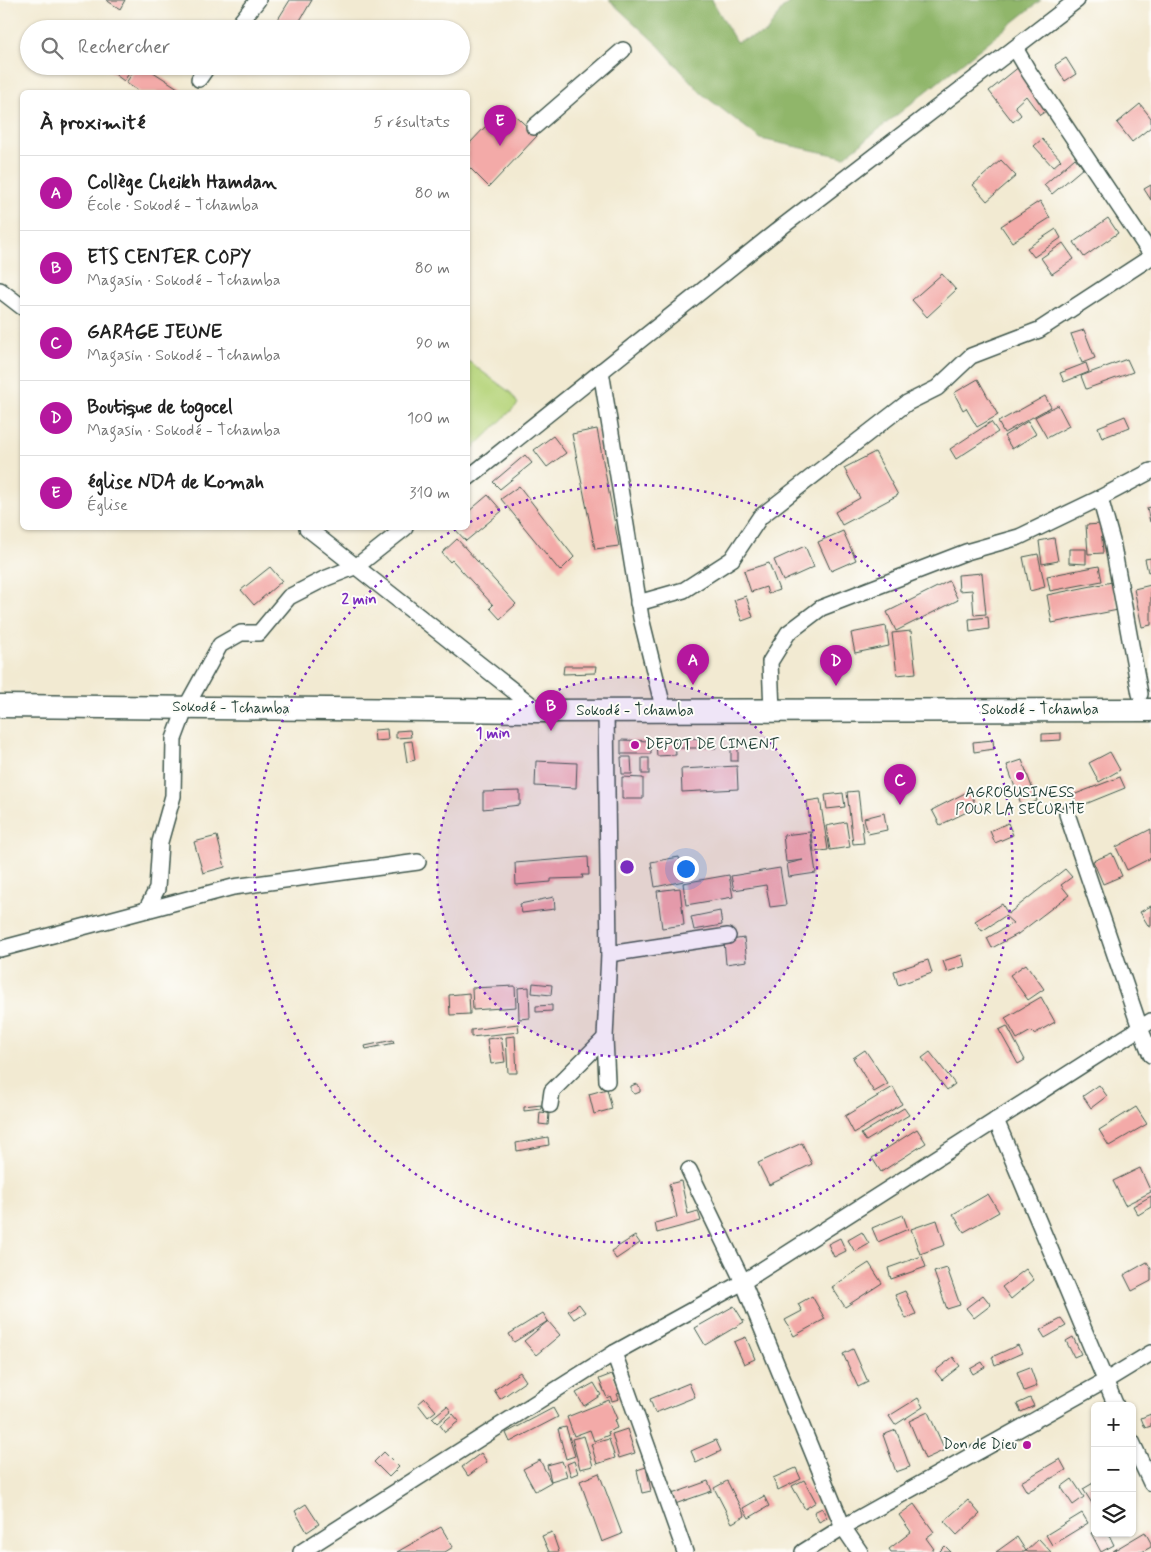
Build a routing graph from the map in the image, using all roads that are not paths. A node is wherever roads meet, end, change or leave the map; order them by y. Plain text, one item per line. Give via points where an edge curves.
1 (258, 0) edge
2 (1077, 0) edge
3 (242, 20) edge
4 (1015, 48) junction
5 (623, 50) dead end
6 (202, 75) edge
7 (199, 79) dead end
8 (534, 126) dead end
9 (1150, 251) edge
10 (0, 290) edge
11 (20, 305) edge
12 (602, 371) junction
13 (1151, 471) edge
14 (470, 476) edge
15 (1100, 498) junction
16 (310, 530) edge
17 (402, 530) edge
18 (357, 566) junction
19 (638, 603) junction
20 (1146, 702) edge
21 (0, 706) edge
22 (186, 708) junction
23 (539, 711) junction
24 (606, 711) junction
25 (664, 711) junction
26 (772, 711) junction
27 (1067, 814) dead end
28 (418, 862) dead end
29 (146, 910) junction
30 (728, 936) dead end
31 (0, 949) edge
32 (609, 954) junction
33 (1145, 1024) edge
34 (605, 1038) junction
35 (1151, 1055) edge
36 (607, 1081) dead end
37 (550, 1105) dead end
38 (996, 1120) junction
39 (689, 1170) dead end
40 (743, 1282) junction
41 (614, 1352) junction
42 (1151, 1353) edge
43 (1105, 1381) junction
44 (1114, 1402) edge
45 (1134, 1447) edge
46 (1151, 1483) edge
47 (843, 1527) junction
48 (301, 1552) edge
49 (685, 1552) edge
50 (803, 1552) edge
51 (860, 1552) edge

1 - 3 street
2 - 4 street
4 - 9 street
4 - 12 street via 783,226
5 - 8 street
6 - 7 street
9 - 19 street via 1039,330 971,356 937,388 907,404 760,517 732,559 684,590
10 - 11 street
12 - 14 street
12 - 19 street
13 - 15 street
15 - 20 street
15 - 26 street via 1019,537 966,552 821,608 788,633 770,662
16 - 18 street
17 - 18 street
18 - 22 street via 289,597 259,633 241,634 220,645
18 - 23 street
19 - 25 street
20 - 26 main road, Sokodé - Tchamba
21 - 22 main road, Sokodé - Tchamba
22 - 23 main road, Sokodé - Tchamba
22 - 29 street via 174,739 173,796 160,842 157,889
23 - 24 main road, Sokodé - Tchamba
24 - 25 main road, Sokodé - Tchamba
24 - 32 street
25 - 26 main road, Sokodé - Tchamba
27 - 33 street
28 - 29 street via 233,886
29 - 31 street
30 - 32 street
32 - 34 street
33 - 35 street
33 - 38 street
34 - 36 street
34 - 37 street via 552,1091
38 - 40 street
38 - 43 street
39 - 40 street
40 - 41 street
40 - 47 street
41 - 48 street
41 - 49 street
42 - 43 street
43 - 44 street
43 - 47 street
45 - 46 street
47 - 50 street
47 - 51 street

